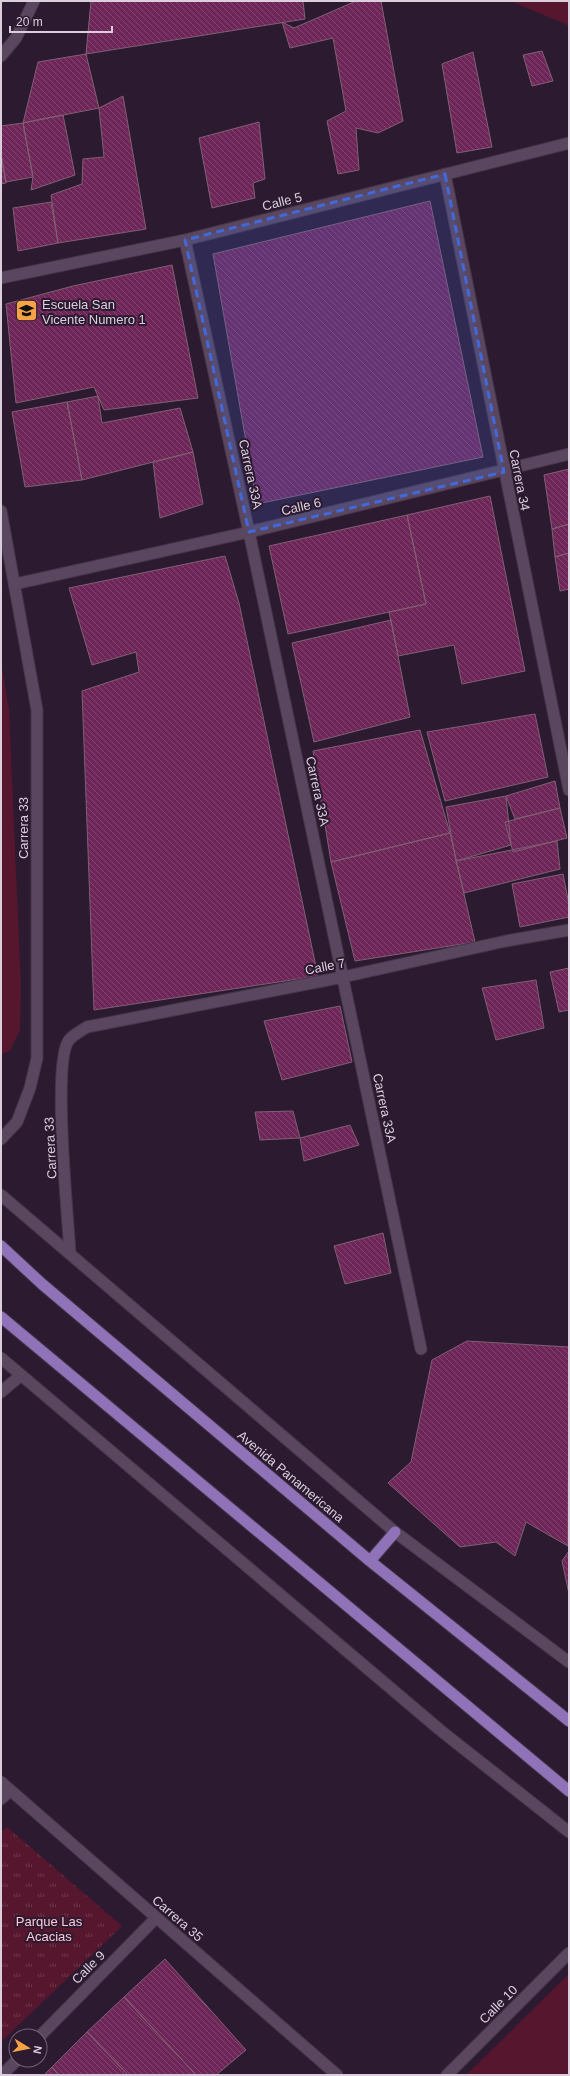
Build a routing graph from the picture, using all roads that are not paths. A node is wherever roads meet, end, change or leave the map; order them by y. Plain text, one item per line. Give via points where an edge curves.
1 (34, 1) edge
2 (1, 56) edge
3 (569, 143) edge
4 (445, 174) junction
5 (185, 240) junction
6 (1, 278) edge
7 (569, 454) edge
8 (504, 472) junction
9 (1, 511) edge
10 (249, 532) junction
11 (15, 584) junction
12 (569, 790) edge
13 (569, 930) edge
14 (343, 977) junction
15 (87, 1027) joint
16 (1, 1138) edge
17 (1, 1195) edge
18 (1, 1246) edge
19 (70, 1253) junction
20 (1, 1317) edge
21 (421, 1349) dead end
22 (1, 1358) edge
23 (20, 1376) junction
24 (1, 1392) edge
25 (395, 1532) junction
26 (370, 1561) junction
27 (569, 1662) edge
28 (569, 1720) edge
29 (1, 1782) edge
30 (10, 1791) junction
31 (569, 1791) edge
32 (1, 1799) edge
33 (569, 1832) edge
34 (156, 1918) junction
35 (569, 1953) edge
36 (48, 2028) edge
37 (337, 2075) edge
38 (447, 2075) edge

1 - 2 street via 16,38
3 - 4 street, Calle 5
4 - 5 street, Calle 5
4 - 8 street, Carrera 34
5 - 6 street, Calle 5
5 - 10 street, Carrera 33A
7 - 8 street, Calle 6
8 - 10 street, Calle 6
8 - 12 street, Carrera 34
9 - 11 street, Carrera 33
10 - 11 street, Calle 6
10 - 14 street, Carrera 33A
11 - 16 street, Carrera 33 via 36,710 36,1058 30,1088 17,1122
13 - 14 street, Calle 7 via 506,941
14 - 15 street, Calle 7
14 - 21 street, Carrera 33A
15 - 19 street, Carrera 33 via 69,1039 63,1054 60,1083
17 - 19 street
18 - 26 main road, Avenida Panamericana via 42,1284
19 - 25 street
20 - 31 main road
22 - 23 street
23 - 24 street
23 - 33 street via 440,1730
25 - 26 main road
25 - 27 street
26 - 28 main road, Avenida Panamericana
29 - 30 street, Carrera 35
30 - 32 street
30 - 34 street, Carrera 35
34 - 36 street, Calle 9
34 - 37 street, Carrera 35
35 - 38 street, Calle 10

